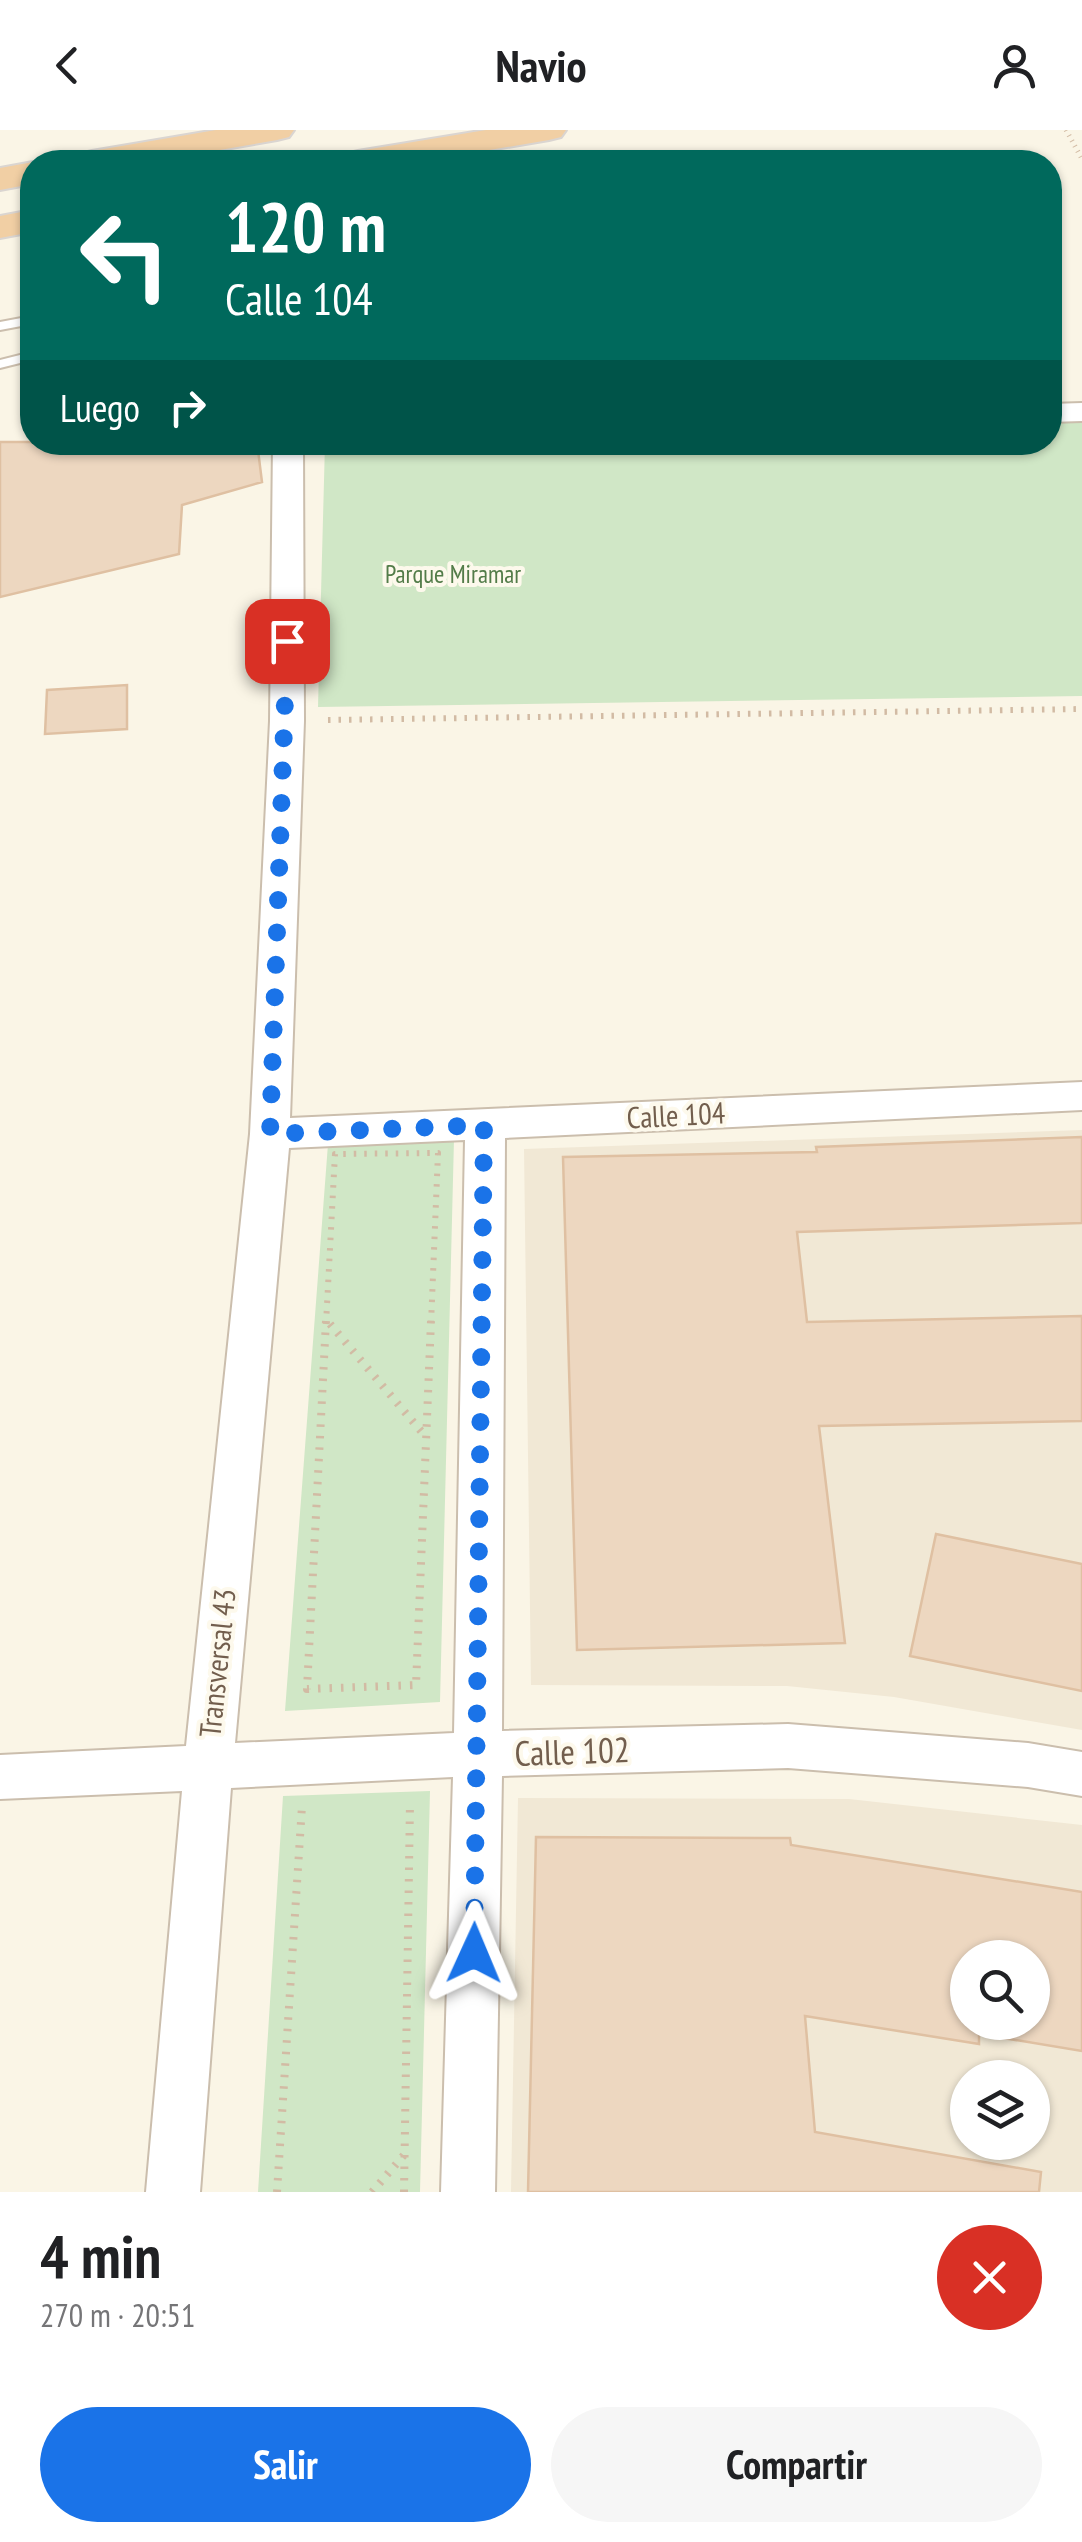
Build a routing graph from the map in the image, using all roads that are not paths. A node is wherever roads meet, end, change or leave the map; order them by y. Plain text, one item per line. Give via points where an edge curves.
1 (277, 130) edge
2 (541, 131) edge
3 (161, 150) edge
4 (429, 150) edge
5 (464, 150) edge
6 (288, 455) edge
7 (1082, 1096) edge
8 (484, 1125) junction
9 (270, 1134) junction
10 (478, 1754) junction
11 (208, 1768) junction
12 (1082, 1774) edge
13 (0, 1778) edge
14 (174, 2192) edge
15 (468, 2192) edge

1 - 3 highway
2 - 4 highway
2 - 5 street
6 - 9 street, Transversal 43 via 286,721
7 - 8 street, Calle 104
8 - 9 street, Calle 104
8 - 10 street
9 - 11 street, Transversal 43
10 - 11 street, Calle 102
10 - 12 street, Calle 102 via 788,1746
10 - 15 street
11 - 13 street, Calle 102
11 - 14 street, Transversal 43

